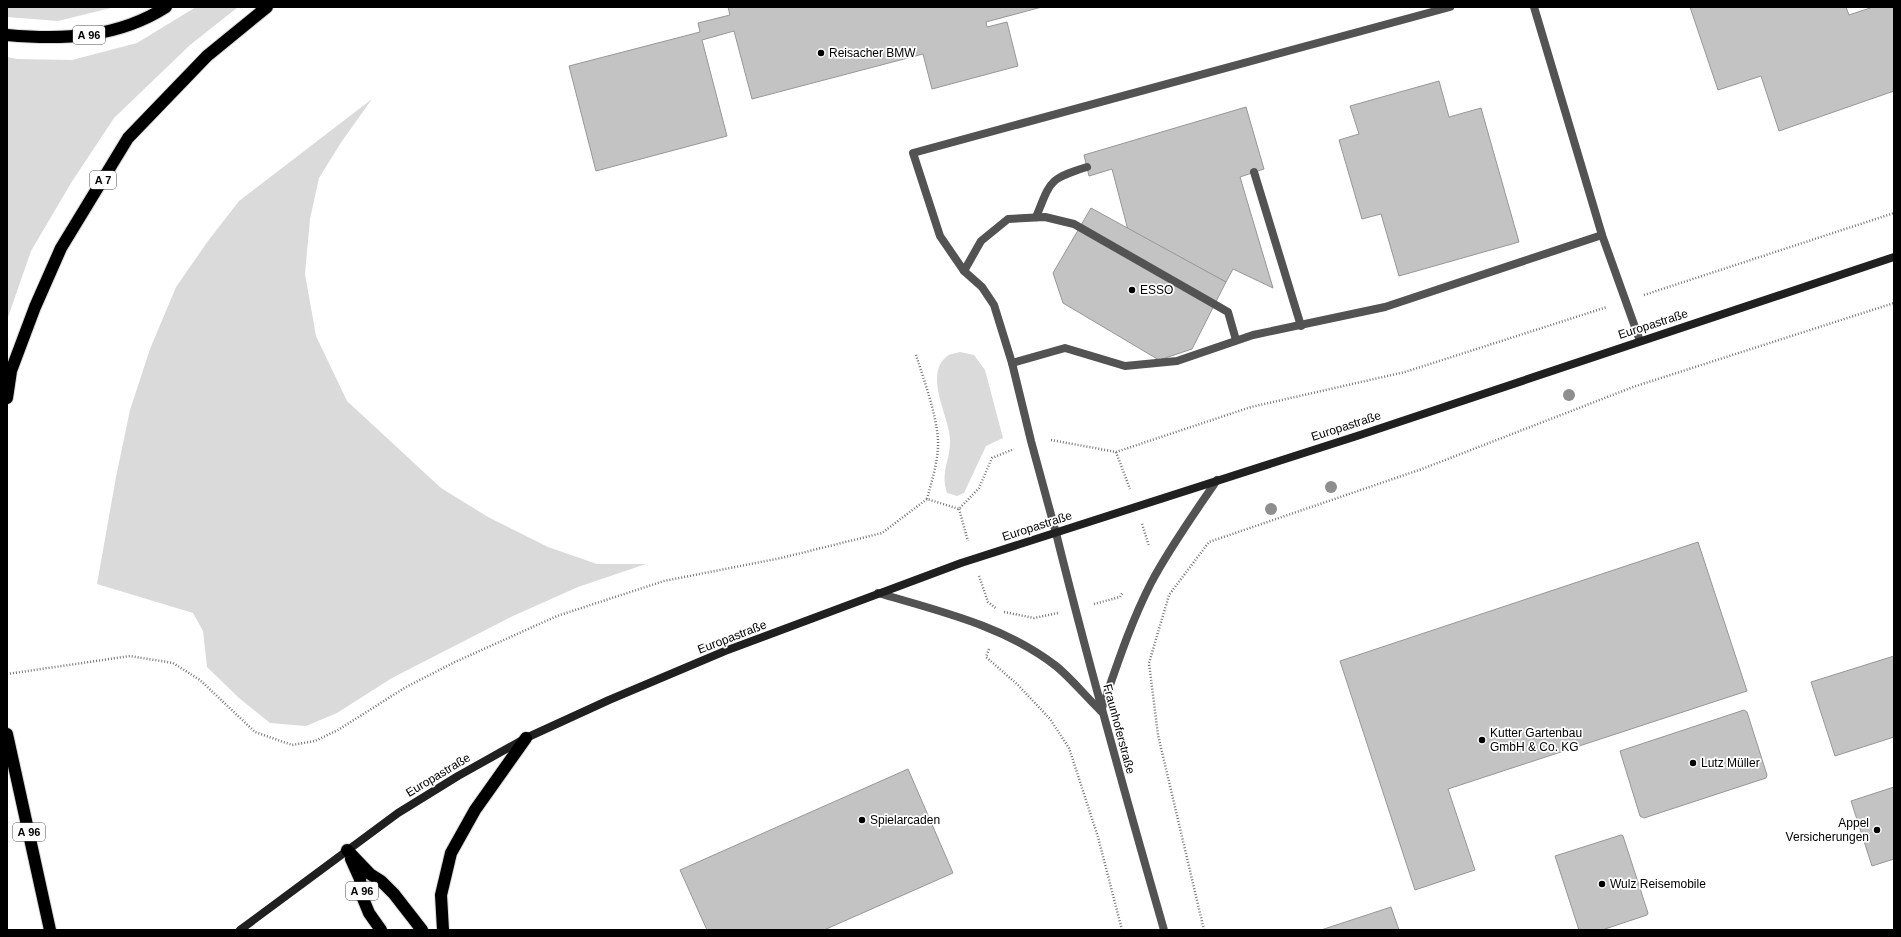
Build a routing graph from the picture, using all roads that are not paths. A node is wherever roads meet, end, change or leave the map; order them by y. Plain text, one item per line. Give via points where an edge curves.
1 (166, 7) edge
2 (267, 7) edge
3 (1450, 7) edge
4 (1534, 7) edge
5 (7, 35) edge
6 (1087, 167) dead end
7 (1254, 172) dead end
8 (1036, 217) junction
9 (1602, 235) junction
10 (1894, 257) edge
11 (964, 271) junction
12 (1301, 326) junction
13 (1236, 340) junction
14 (1640, 341) junction
15 (1012, 363) junction
16 (7, 398) edge
17 (1217, 480) junction
18 (1056, 533) junction
19 (878, 593) junction
20 (1101, 711) junction
21 (7, 734) edge
22 (526, 738) junction
23 (347, 850) junction
24 (50, 930) edge
25 (240, 930) edge
26 (381, 930) edge
27 (422, 930) edge
28 (443, 930) edge
29 (1164, 930) edge

1 - 5 highway, A 96 via 124,28 95,35 45,39
2 - 16 highway, A 7 via 207,56 128,138 61,248 35,306 11,371
3 - 11 street, Fraunhoferstraße via 912,153 940,236
4 - 9 street
6 - 8 street via 1061,175 1049,185
7 - 12 street
8 - 11 street via 1008,220 981,241
8 - 13 street via 1074,224 1228,312
9 - 12 street via 1385,307
9 - 14 street
10 - 14 main road, Europastraße
11 - 15 street, Fraunhoferstraße via 982,287 994,305
12 - 13 street
13 - 15 street via 1177,362 1125,366 1065,348
14 - 17 main road, Europastraße
15 - 18 street, Fraunhoferstraße
17 - 18 main road, Europastraße
17 - 20 street via 1182,531 1152,583 1124,646
18 - 19 main road, Europastraße
18 - 20 street, Fraunhoferstraße
19 - 20 street via 951,614 1022,644 1056,666
19 - 22 main road, Europastraße via 725,651
20 - 29 street, Fraunhoferstraße
21 - 24 highway, A 96
22 - 23 main road, Europastraße via 398,813
22 - 28 highway via 475,810 451,853 441,896
23 - 25 main road, Europastraße
23 - 26 highway, A 96 via 360,879 362,896 369,913
23 - 27 highway via 394,894

